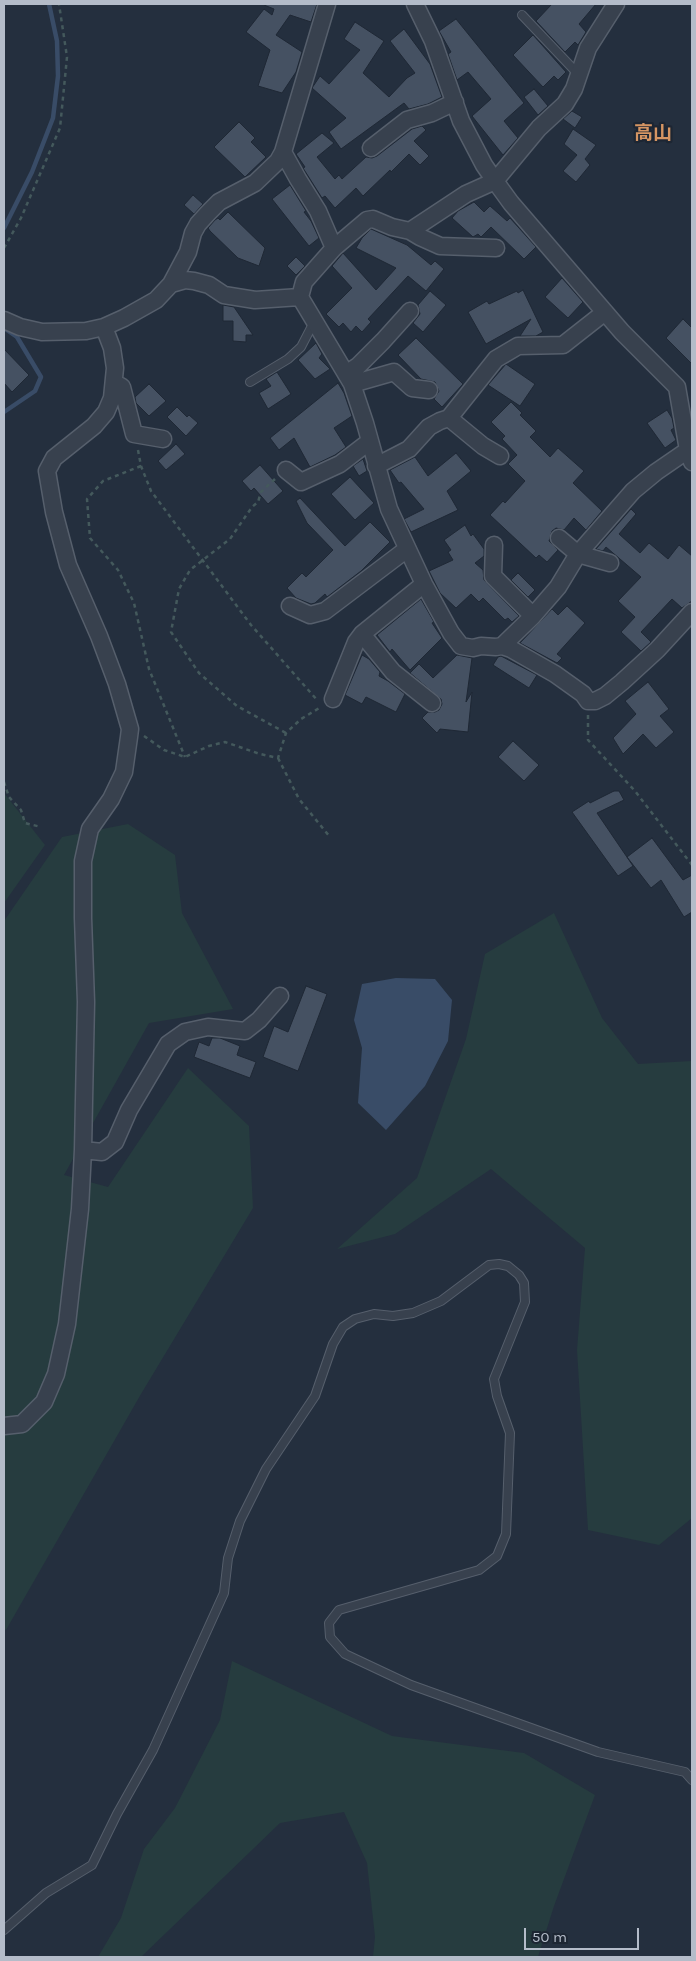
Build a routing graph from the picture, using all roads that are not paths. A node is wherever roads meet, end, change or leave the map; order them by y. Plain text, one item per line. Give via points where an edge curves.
1 (327, 4) edge
2 (415, 4) edge
3 (616, 4) edge
4 (522, 15) dead end
5 (579, 75) junction
6 (455, 102) junction
7 (371, 148) dead end
8 (283, 152) junction
9 (495, 181) junction
10 (410, 231) junction
11 (334, 248) junction
12 (496, 248) dead end
13 (172, 284) junction
14 (300, 297) junction
15 (410, 311) dead end
16 (605, 312) junction
17 (4, 320) edge
18 (316, 322) junction
19 (104, 327) junction
20 (349, 379) junction
21 (250, 382) dead end
22 (115, 383) junction
23 (685, 384) edge
24 (429, 390) dead end
25 (449, 418) junction
26 (163, 439) dead end
27 (370, 441) junction
28 (500, 456) dead end
29 (690, 456) edge
30 (376, 466) junction
31 (286, 470) road end
32 (559, 538) dead end
33 (494, 545) dead end
34 (407, 550) junction
35 (578, 554) junction
36 (610, 563) dead end
37 (424, 584) junction
38 (290, 606) dead end
39 (692, 612) edge
40 (532, 617) junction
41 (362, 634) junction
42 (502, 646) junction
43 (332, 699) dead end
44 (432, 703) dead end
45 (280, 996) dead end
46 (84, 1150) junction
47 (4, 1426) edge
48 (692, 1780) edge
49 (4, 1930) edge

1 - 8 street
2 - 6 street via 433,40
3 - 5 street via 588,48
4 - 5 lane
5 - 9 street via 565,104 539,128
6 - 7 street via 407,120
6 - 9 street via 474,148
8 - 11 street via 318,211
8 - 13 street via 255,183 219,202 198,224
9 - 10 street via 466,194
9 - 16 street
10 - 11 street via 367,220
10 - 12 street via 440,246
11 - 14 street via 304,282
13 - 14 street via 194,281 209,284 224,295 255,300
13 - 19 street via 142,309
14 - 18 street
15 - 20 street
16 - 23 street via 643,354
16 - 25 street via 562,345 518,346 496,359
17 - 19 street via 42,332 86,331
18 - 20 street
18 - 21 lane via 312,323 301,347 288,359
19 - 22 street via 114,358
20 - 24 street via 394,372 412,388
20 - 27 street
22 - 26 street via 122,387 134,434
22 - 46 street via 106,412 94,426 54,458 47,471 68,565 99,636 130,729 124,772 90,830 83,861 86,1002
23 - 29 street
25 - 28 street
25 - 30 street via 433,424 409,449
27 - 30 street
27 - 31 street via 340,464 300,482
29 - 35 street via 656,472 633,491
30 - 34 street via 389,509
32 - 35 street
33 - 40 street via 493,576
34 - 37 street
34 - 38 street via 325,612 310,615
35 - 36 street
35 - 40 street via 558,587
37 - 41 street
37 - 42 street via 461,646
39 - 42 street via 622,682 594,701 588,701 555,674
40 - 42 street
41 - 43 street
41 - 44 street via 393,672
45 - 46 street via 245,1031 208,1027 185,1032 168,1044 133,1102 115,1142 102,1152
46 - 47 street via 67,1324 56,1374 44,1402 22,1424
48 - 49 lane via 686,1772 598,1752 411,1685 345,1654 330,1637 329,1624 339,1610 479,1570 497,1556 506,1534 510,1433 494,1379 525,1302 524,1283 519,1275 508,1266 488,1265 441,1301 413,1314 374,1314 355,1319 343,1327 332,1344 315,1396 266,1468 240,1521 228,1558 224,1593 153,1750 92,1865 46,1893

